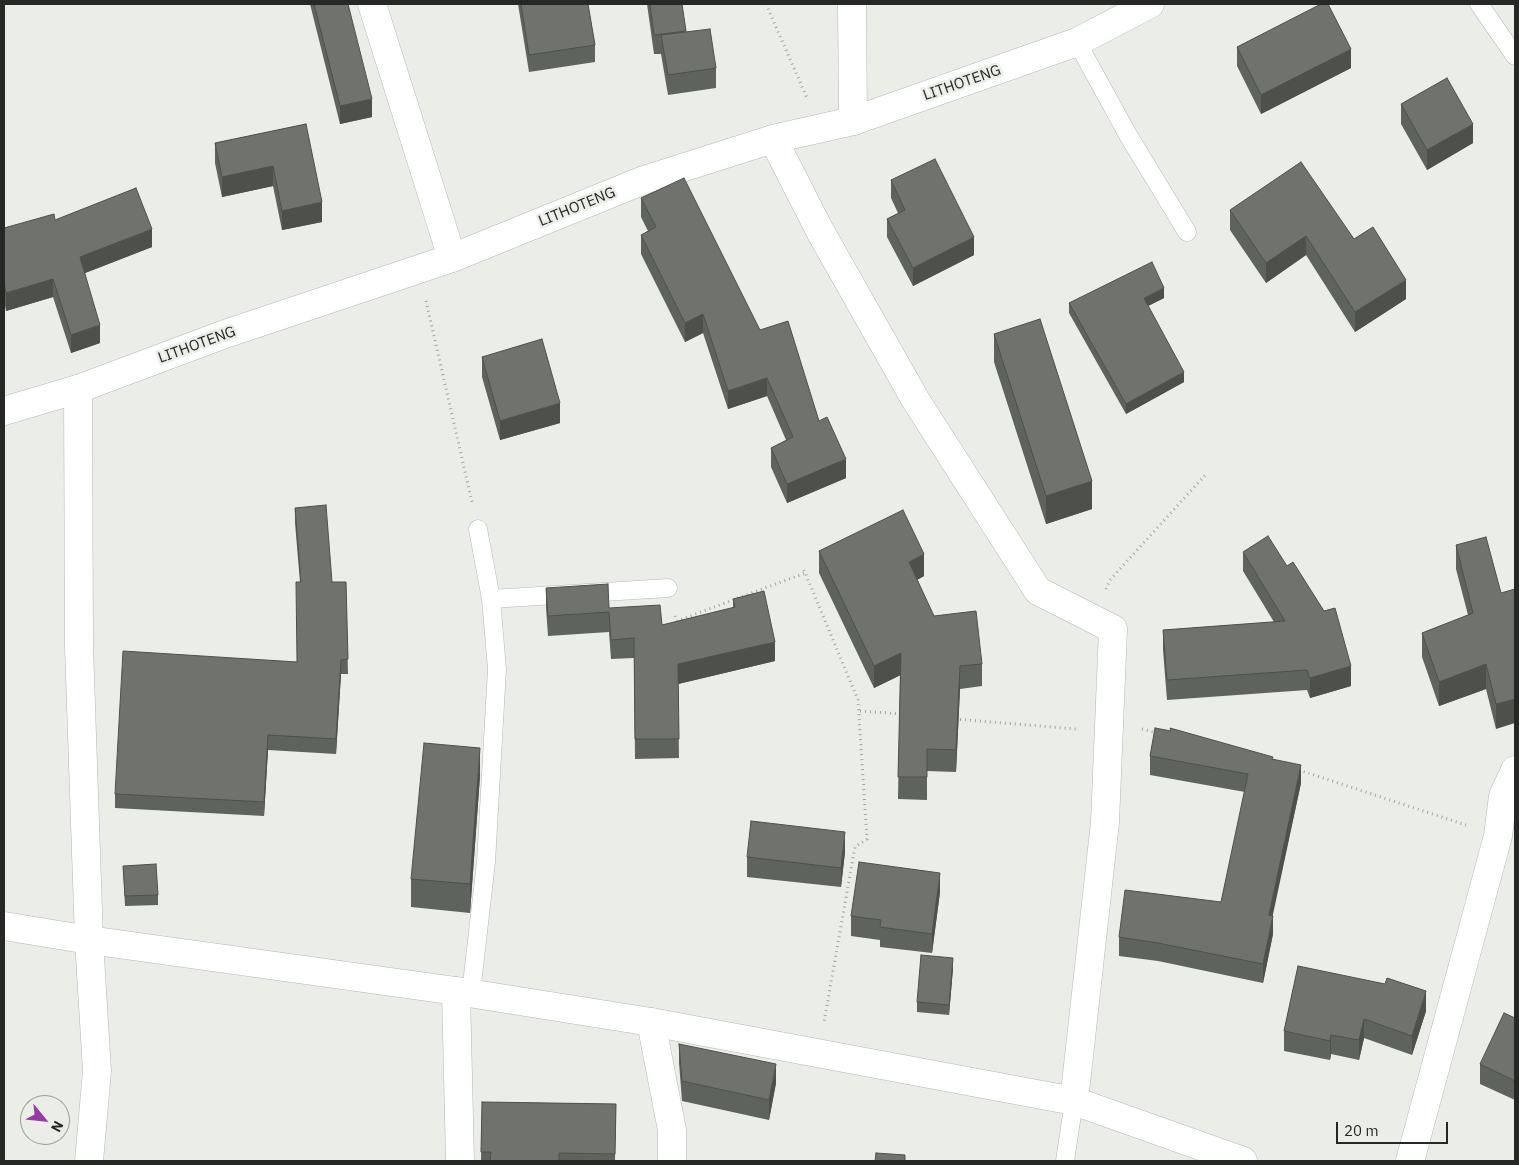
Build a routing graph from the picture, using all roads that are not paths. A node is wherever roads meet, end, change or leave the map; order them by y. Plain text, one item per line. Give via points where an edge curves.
1 (372, 4) edge
2 (852, 4) edge
3 (1150, 4) edge
4 (1479, 4) edge
5 (1077, 42) junction
6 (1515, 56) edge
7 (853, 121) junction
8 (773, 139) junction
9 (1187, 232) dead end
10 (452, 258) junction
11 (78, 389) junction
12 (4, 411) edge
13 (478, 529) road end
14 (668, 588) road end
15 (491, 599) junction
16 (1515, 770) edge
17 (4, 926) edge
18 (89, 940) junction
19 (464, 992) junction
20 (651, 1022) junction
21 (1074, 1102) junction
22 (89, 1161) edge
23 (460, 1161) edge
24 (672, 1161) edge
25 (1065, 1161) edge
26 (1243, 1161) edge
27 (1410, 1161) edge

1 - 10 street
2 - 7 street
3 - 5 street, LITHOTENG
4 - 6 lane
5 - 7 street, LITHOTENG
5 - 9 lane
7 - 8 street, LITHOTENG
8 - 10 street, LITHOTENG via 644,180
8 - 21 street via 820,231 915,398 1038,591 1114,629 1105,822
10 - 11 street, LITHOTENG via 225,334
11 - 12 street, LITHOTENG
11 - 18 street via 79,647
13 - 15 lane
14 - 15 lane
15 - 19 lane via 497,669 486,862
16 - 27 street via 1503,796 1498,836
17 - 18 street
18 - 19 street
18 - 22 street via 97,1071
19 - 20 street
19 - 23 street
20 - 21 street
20 - 24 street via 672,1130
21 - 25 lane
21 - 26 street

